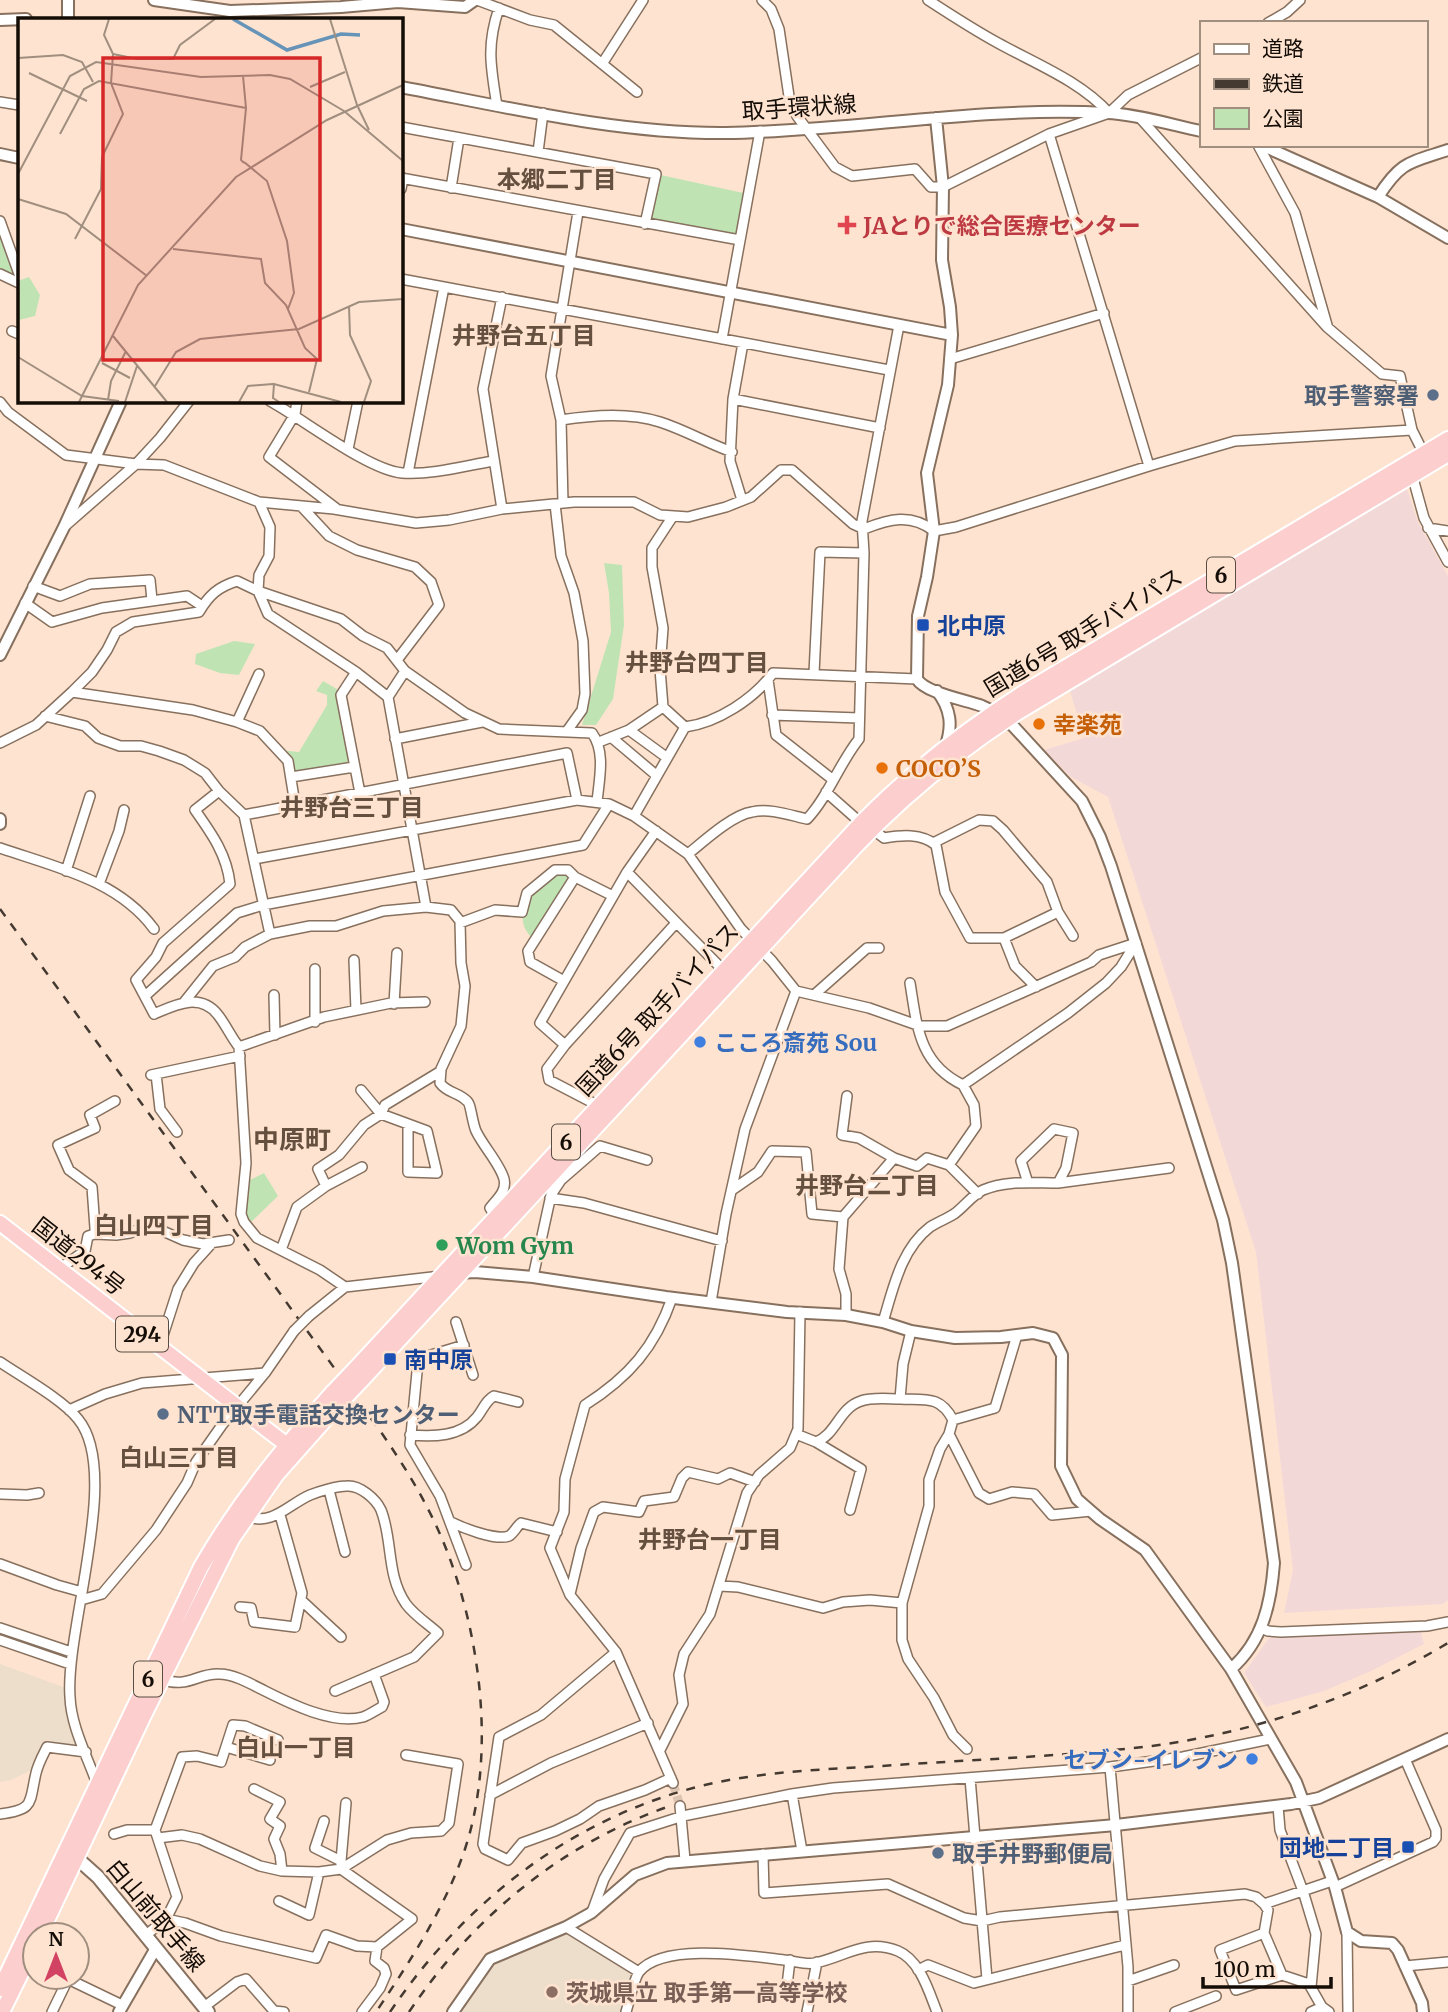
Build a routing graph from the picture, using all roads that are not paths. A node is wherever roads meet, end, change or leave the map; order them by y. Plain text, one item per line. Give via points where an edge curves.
1 (68, 0) edge
2 (156, 0) edge
3 (476, 0) edge
4 (643, 0) edge
5 (762, 0) edge
6 (928, 0) edge
7 (1300, 0) edge
8 (499, 8) junction
9 (68, 18) edge
10 (18, 19) edge
11 (0, 20) edge
12 (1271, 21) edge
13 (1200, 59) edge
14 (602, 64) junction
15 (402, 87) edge
16 (637, 93) dead end
17 (0, 102) edge
18 (18, 105) edge
19 (497, 106) junction
20 (543, 113) junction
21 (1110, 113) junction
22 (936, 118) junction
23 (1141, 119) junction
24 (402, 127) edge
25 (806, 128) junction
26 (760, 131) junction
27 (1200, 131) edge
28 (1049, 134) junction
29 (460, 138) junction
30 (1260, 147) edge
31 (1264, 147) edge
32 (1448, 150) edge
33 (537, 152) junction
34 (0, 154) edge
35 (18, 158) edge
36 (402, 178) edge
37 (943, 187) junction
38 (451, 188) junction
39 (1378, 197) junction
40 (578, 212) junction
41 (0, 221) edge
42 (645, 224) junction
43 (402, 229) edge
44 (1448, 238) edge
45 (740, 240) junction
46 (569, 261) junction
47 (18, 271) edge
48 (0, 274) edge
49 (402, 279) edge
50 (18, 283) edge
51 (444, 286) junction
52 (730, 293) junction
53 (502, 297) junction
54 (560, 308) junction
55 (1104, 313) junction
56 (899, 325) junction
57 (1327, 327) junction
58 (952, 335) junction
59 (722, 339) junction
60 (743, 343) junction
61 (950, 359) junction
62 (889, 370) junction
63 (733, 400) junction
64 (0, 402) edge
65 (121, 402) edge
66 (188, 402) edge
67 (272, 402) edge
68 (297, 402) edge
69 (358, 402) edge
70 (295, 414) junction
71 (561, 420) junction
72 (880, 428) junction
73 (1412, 430) junction
74 (1448, 439) edge
75 (348, 449) junction
76 (732, 452) junction
77 (1423, 454) junction
78 (1448, 454) edge
79 (95, 459) junction
80 (493, 461) junction
81 (136, 464) junction
82 (1149, 466) junction
83 (1410, 470) junction
84 (408, 473) junction
85 (742, 500) junction
86 (259, 502) junction
87 (559, 504) junction
88 (301, 506) junction
89 (502, 509) junction
90 (340, 511) junction
91 (673, 516) junction
92 (64, 527) junction
93 (1428, 528) junction
94 (864, 529) junction
95 (934, 531) junction
96 (1448, 531) edge
97 (864, 553) junction
98 (1448, 562) edge
99 (33, 586) junction
100 (258, 591) junction
101 (152, 600) junction
102 (25, 603) junction
103 (202, 606) junction
104 (0, 655) edge
105 (397, 660) junction
106 (405, 671) junction
107 (356, 672) junction
108 (814, 673) junction
109 (259, 674) dead end
110 (860, 676) junction
111 (917, 679) junction
112 (768, 680) junction
113 (937, 691) junction
114 (72, 692) junction
115 (388, 696) junction
116 (663, 707) junction
117 (772, 715) junction
118 (45, 716) junction
119 (1000, 716) junction
120 (859, 718) junction
121 (237, 722) junction
122 (482, 722) junction
123 (685, 727) junction
124 (629, 730) junction
125 (567, 731) junction
126 (611, 737) junction
127 (395, 738) junction
128 (599, 742) junction
129 (0, 743) edge
130 (945, 748) junction
131 (666, 757) junction
132 (354, 766) junction
133 (656, 775) junction
134 (291, 777) junction
135 (832, 779) junction
136 (403, 785) junction
137 (219, 791) junction
138 (826, 792) junction
139 (360, 793) junction
140 (90, 796) dead end
141 (577, 800) junction
142 (597, 802) junction
143 (295, 804) junction
144 (609, 804) junction
145 (124, 810) dead end
146 (244, 815) junction
147 (634, 816) junction
148 (0, 819) edge
149 (0, 824) edge
150 (866, 826) junction
151 (412, 831) junction
152 (656, 831) junction
153 (933, 843) junction
154 (0, 848) edge
155 (688, 854) junction
156 (254, 859) junction
157 (66, 871) junction
158 (627, 872) junction
159 (421, 876) junction
160 (575, 877) junction
161 (99, 884) junction
162 (613, 896) junction
163 (263, 905) junction
164 (426, 907) junction
165 (1058, 912) junction
166 (460, 923) junction
167 (676, 923) junction
168 (154, 929) dead end
169 (270, 934) junction
170 (1073, 936) dead end
171 (1004, 938) junction
172 (1136, 943) junction
173 (756, 944) junction
174 (879, 948) dead end
175 (397, 953) dead end
176 (354, 960) dead end
177 (315, 970) dead end
178 (724, 971) junction
179 (564, 981) junction
180 (910, 982) dead end
181 (1036, 987) junction
182 (796, 991) junction
183 (274, 995) dead end
184 (814, 995) junction
185 (145, 996) junction
186 (185, 1000) junction
187 (425, 1002) dead end
188 (394, 1003) junction
189 (356, 1010) junction
190 (315, 1022) junction
191 (917, 1025) junction
192 (275, 1035) junction
193 (565, 1045) junction
194 (239, 1052) junction
195 (440, 1071) junction
196 (963, 1085) junction
197 (360, 1090) dead end
198 (846, 1096) dead end
199 (115, 1101) dead end
200 (599, 1106) junction
201 (381, 1114) junction
202 (408, 1125) junction
203 (177, 1132) dead end
204 (894, 1158) junction
205 (647, 1160) dead end
206 (949, 1165) junction
207 (362, 1167) dead end
208 (1169, 1168) dead end
209 (557, 1177) junction
210 (1058, 1182) junction
211 (1028, 1183) junction
212 (326, 1186) junction
213 (732, 1190) junction
214 (978, 1194) junction
215 (550, 1198) junction
216 (843, 1217) junction
217 (496, 1218) junction
218 (0, 1223) edge
219 (95, 1234) junction
220 (229, 1240) dead end
221 (722, 1241) junction
222 (212, 1243) junction
223 (281, 1250) junction
224 (59, 1269) junction
225 (462, 1272) junction
226 (442, 1276) junction
227 (533, 1277) junction
228 (345, 1287) junction
229 (672, 1298) junction
230 (711, 1302) junction
231 (800, 1312) junction
232 (846, 1315) junction
233 (456, 1322) dead end
234 (883, 1322) junction
235 (911, 1331) junction
236 (1017, 1335) junction
237 (464, 1345) junction
238 (159, 1348) junction
239 (0, 1362) edge
240 (264, 1373) junction
241 (473, 1375) dead end
242 (357, 1376) junction
243 (201, 1380) junction
244 (900, 1399) junction
245 (518, 1402) dead end
246 (238, 1408) junction
247 (69, 1410) junction
248 (953, 1420) junction
249 (796, 1434) junction
250 (949, 1434) junction
251 (410, 1435) junction
252 (816, 1442) junction
253 (291, 1448) junction
254 (755, 1482) junction
255 (330, 1490) junction
256 (39, 1493) dead end
257 (0, 1494) edge
258 (850, 1510) dead end
259 (1091, 1511) junction
260 (280, 1515) junction
261 (246, 1516) junction
262 (451, 1522) junction
263 (557, 1532) junction
264 (345, 1552) dead end
265 (0, 1563) edge
266 (466, 1564) dead end
267 (719, 1586) junction
268 (570, 1595) junction
269 (81, 1596) junction
270 (301, 1600) junction
271 (902, 1603) junction
272 (240, 1607) dead end
273 (1448, 1622) edge
274 (0, 1628) edge
275 (1261, 1628) junction
276 (341, 1637) dead end
277 (0, 1640) edge
278 (71, 1652) junction
279 (615, 1653) junction
280 (69, 1664) junction
281 (1231, 1669) junction
282 (373, 1674) junction
283 (161, 1679) junction
284 (335, 1691) dead end
285 (648, 1723) junction
286 (1270, 1739) junction
287 (1448, 1739) edge
288 (278, 1740) dead end
289 (226, 1747) junction
290 (967, 1749) dead end
291 (660, 1750) junction
292 (86, 1752) junction
293 (406, 1755) dead end
294 (1405, 1759) junction
295 (270, 1760) dead end
296 (1110, 1767) junction
297 (970, 1778) junction
298 (97, 1785) junction
299 (254, 1789) dead end
300 (792, 1794) junction
301 (490, 1795) junction
302 (1305, 1802) junction
303 (346, 1803) dead end
304 (1278, 1806) junction
305 (682, 1811) junction
306 (0, 1814) edge
307 (324, 1821) dead end
308 (1116, 1825) junction
309 (114, 1834) dead end
310 (156, 1834) junction
311 (975, 1835) junction
312 (802, 1851) junction
313 (72, 1853) junction
314 (763, 1854) junction
315 (685, 1860) junction
316 (341, 1865) junction
317 (282, 1871) junction
318 (319, 1872) junction
319 (1333, 1884) junction
320 (1303, 1891) junction
321 (279, 1901) dead end
322 (1264, 1905) junction
323 (1122, 1906) junction
324 (591, 1913) junction
325 (166, 1919) junction
326 (45, 1921) edge
327 (982, 1921) junction
328 (566, 1927) junction
329 (1347, 1932) junction
330 (1264, 1933) junction
331 (146, 1935) junction
332 (1125, 1945) junction
333 (377, 1947) junction
334 (156, 1948) junction
335 (790, 1961) junction
336 (817, 1962) junction
337 (1448, 1962) edge
338 (1174, 1965) dead end
339 (1405, 1966) junction
340 (918, 1970) junction
341 (639, 1972) junction
342 (21, 1973) edge
343 (1282, 1975) junction
344 (987, 1979) junction
345 (1128, 1981) junction
346 (1311, 1987) junction
347 (0, 1989) edge
348 (786, 1994) dead end
349 (1216, 1996) dead end
350 (121, 2009) edge
351 (206, 2010) edge
352 (1325, 2010) edge
353 (2, 2012) edge
354 (52, 2012) edge
355 (274, 2012) edge
356 (284, 2012) edge
357 (362, 2012) edge
358 (453, 2012) edge
359 (626, 2012) edge
360 (807, 2012) edge
361 (937, 2012) edge
362 (1128, 2012) edge
363 (1175, 2012) edge
364 (1311, 2012) edge
365 (1348, 2012) edge
366 (1423, 2012) edge

1 - 9 street
2 - 3 street via 230,11 398,2 465,7
3 - 8 street
4 - 14 street
5 - 25 street via 779,29 790,103
6 - 21 street via 1067,80
7 - 12 street
8 - 14 street via 555,25
8 - 19 street via 489,53
10 - 11 street
13 - 21 street via 1128,95
14 - 16 street
15 - 19 street, 取手環状線
17 - 18 street
19 - 20 street, 取手環状線
20 - 26 street, 取手環状線 via 653,131
20 - 33 street
21 - 22 street, 取手環状線
21 - 23 street, 取手環状線
21 - 28 street
22 - 25 street, 取手環状線
22 - 37 street
23 - 27 street, 取手環状線
23 - 57 street
24 - 29 street
25 - 26 street, 取手環状線
25 - 37 street via 843,173 915,169 931,187
26 - 45 street
28 - 37 street
28 - 55 street
29 - 33 street
29 - 38 street
30 - 57 street via 1295,213
31 - 39 street
32 - 39 street via 1397,170
33 - 42 street via 656,174
34 - 35 street
36 - 38 street
37 - 58 street via 943,260
38 - 40 street
39 - 44 street
40 - 42 street
40 - 46 street
41 - 47 street
42 - 45 street
43 - 46 street
45 - 52 street
46 - 52 street
46 - 54 street
48 - 50 street
49 - 51 street
51 - 53 street
51 - 84 street
52 - 56 street
52 - 59 street
53 - 54 street
53 - 80 street via 483,388
54 - 59 street
54 - 71 street via 551,376
55 - 61 street
55 - 82 street
56 - 58 street
56 - 62 street
57 - 73 street via 1382,374 1400,376
58 - 61 street
59 - 60 street
60 - 62 street
60 - 63 street
61 - 95 street via 927,473
62 - 72 street
63 - 72 street
63 - 76 street
64 - 79 street via 66,455
65 - 79 street
66 - 81 street
67 - 70 street
68 - 70 street
69 - 75 street
70 - 75 street
70 - 90 street via 269,457
71 - 76 street via 587,415 639,417
71 - 87 street
72 - 94 street
73 - 77 street
73 - 82 street via 1236,441
74 - 77 highway, 国道6号 取手バイパス / 6
75 - 84 street
76 - 85 street via 730,461
77 - 83 highway, 国道6号 取手バイパス / 6
78 - 83 highway, 国道6号 取手バイパス / 6
79 - 81 street
79 - 92 street
80 - 84 street
80 - 89 street
81 - 86 street via 164,465
81 - 92 street
82 - 95 street
83 - 93 street
83 - 119 highway, 国道6号 取手バイパス / 6
85 - 91 street via 688,517
85 - 94 street via 780,470 792,470 841,516
86 - 88 street
86 - 100 street via 270,527 269,556 259,575
87 - 89 street
87 - 91 street via 634,502
87 - 125 street via 561,556 583,641 586,694 582,710
88 - 90 street
88 - 105 street via 329,536 357,550 415,567 431,582 439,606
89 - 90 street via 416,523
91 - 116 street via 652,548 663,628
92 - 99 street
93 - 96 street
93 - 98 street
94 - 95 street via 909,519
94 - 97 street
95 - 111 street via 918,616
97 - 108 street via 820,552
97 - 110 street
99 - 101 street via 60,596 90,584 149,580
99 - 102 street
100 - 103 street via 237,581 223,585
100 - 105 street via 341,619 387,648
100 - 107 street via 268,614
101 - 102 street via 52,622
101 - 103 street via 187,596
102 - 104 street
103 - 114 street via 199,612 133,622 116,632 92,671
105 - 106 street
106 - 115 street
106 - 122 street
107 - 115 street
107 - 132 street via 341,695
108 - 110 street
108 - 112 street via 773,673
109 - 121 street
110 - 111 street
110 - 120 street
111 - 113 street
112 - 117 street
112 - 123 street via 722,714
113 - 119 street
113 - 130 street via 950,718
114 - 118 street
114 - 121 street via 193,710
115 - 127 street
116 - 123 street
116 - 124 street
117 - 120 street
117 - 135 street via 776,735
118 - 129 street
118 - 137 street via 85,726 98,738 120,746 141,746 184,760 205,773
119 - 130 highway, 国道6号 取手バイパス / 6
119 - 150 highway, 国道6号 取手バイパス / 6
119 - 172 street via 1067,783 1086,809
120 - 135 street via 859,739
121 - 134 street via 260,731 288,761
122 - 125 street via 499,730
122 - 127 street
123 - 131 street
124 - 126 street
124 - 131 street
125 - 128 street via 592,733
126 - 128 street
126 - 133 street
127 - 136 street
128 - 142 street
130 - 150 highway, 国道6号 取手バイパス / 6 via 896,788
131 - 133 street
132 - 134 street
132 - 139 street
133 - 147 street
134 - 143 street
135 - 138 street
136 - 139 street
136 - 141 street via 567,753
136 - 151 street
137 - 146 street
137 - 185 street via 195,810 216,838 230,884 163,943 136,979
138 - 150 street
138 - 155 street via 807,819 751,812 728,823
139 - 143 street
140 - 157 street
141 - 142 street
141 - 151 street
142 - 144 street
143 - 146 street
144 - 147 street
144 - 159 street via 583,845
145 - 161 street
146 - 156 street
147 - 152 street
148 - 149 street
150 - 153 street via 884,838 905,834
150 - 173 highway, 国道6号 取手バイパス / 6
151 - 156 street
151 - 159 street
152 - 155 street
152 - 158 street
153 - 165 street via 979,820 993,821 1047,882
153 - 171 street via 945,892 970,938
154 - 157 street
155 - 173 street
156 - 163 street
157 - 161 street
158 - 162 street
158 - 167 street
159 - 163 street
159 - 164 street
160 - 162 street
160 - 166 street via 568,870 555,870 527,893 522,912 495,910
160 - 179 street via 528,951 530,962
161 - 168 street via 122,896
162 - 179 street
163 - 169 street
163 - 185 street via 237,913
164 - 166 street via 451,910
164 - 169 street
165 - 170 street
165 - 171 street
166 - 195 street via 465,986 461,1026
167 - 178 street
167 - 193 street
169 - 186 street via 213,966
171 - 181 street via 1015,966
172 - 181 street via 1099,955
172 - 196 street via 1107,983
172 - 275 street via 1229,1244 1274,1563
173 - 178 highway, 国道6号 取手バイパス / 6
173 - 182 street
173 - 209 highway, 国道6号 取手バイパス / 6
174 - 184 street via 867,948
175 - 188 street
176 - 189 street
177 - 190 street
178 - 200 highway, 国道6号 取手バイパス / 6
179 - 193 street via 540,1023
180 - 191 street
181 - 191 street via 947,1026
182 - 184 street
182 - 213 street via 748,1120
183 - 192 street
184 - 191 street
185 - 186 street via 153,1014
186 - 194 street via 209,1006
187 - 188 street
188 - 189 street
189 - 190 street
190 - 192 street
191 - 196 street via 933,1064
192 - 194 street
193 - 200 street via 547,1069 549,1080
194 - 203 street via 154,1074 160,1109
194 - 223 street via 246,1163 241,1214 257,1238
195 - 201 street via 385,1105
195 - 217 street via 445,1090 464,1098 471,1107 478,1135 504,1179 503,1192 490,1208
196 - 206 street via 974,1105 976,1126
197 - 201 street
198 - 204 street via 842,1135 859,1138
199 - 219 street via 90,1115 95,1128 58,1145 69,1170 92,1187
200 - 217 highway, 国道6号 取手バイパス / 6
201 - 202 street
201 - 212 street via 318,1169
202 - 202 street via 427,1131 438,1173 408,1172
204 - 206 street via 917,1166 927,1158
204 - 216 street
205 - 209 street via 600,1146
206 - 214 street
207 - 212 street
208 - 210 street
209 - 215 street
209 - 225 highway, 国道6号 取手バイパス / 6
210 - 211 street
210 - 211 street via 1066,1168 1073,1133 1054,1129 1021,1161
211 - 214 street via 1009,1183
212 - 223 street via 296,1207
213 - 216 street via 758,1172 772,1151 806,1152 813,1214
213 - 221 street
214 - 234 street via 930,1227 912,1247
215 - 221 street
215 - 227 street
216 - 232 street via 839,1269
217 - 226 highway, 国道6号 取手バイパス / 6
218 - 224 highway, 国道294号 / 294
219 - 222 street via 116,1235 145,1227 169,1231 183,1240
219 - 224 street via 88,1236 85,1251
220 - 222 street
221 - 230 street
222 - 238 street via 178,1289
223 - 228 street
224 - 238 highway, 国道294号 / 294
225 - 226 street
225 - 227 street
225 - 242 highway, 国道6号 取手バイパス / 6
226 - 228 street
226 - 242 highway, 国道6号 取手バイパス / 6
227 - 229 street
228 - 240 street, bridge via 294,1331
229 - 230 street
229 - 263 street via 662,1328 631,1370 585,1405 565,1479 564,1512
230 - 231 street
231 - 232 street
231 - 249 street
232 - 234 street
233 - 237 street
234 - 235 street
235 - 236 street via 955,1338
235 - 244 street
236 - 248 street via 995,1408
236 - 259 street via 1053,1338 1062,1355 1061,1466 1077,1499
237 - 241 street
237 - 251 street via 421,1358
238 - 243 highway, 国道294号 / 294
239 - 247 street
240 - 243 street
240 - 246 street
242 - 253 highway, 国道6号 取手バイパス / 6, bridge
243 - 246 highway, 国道294号 / 294
243 - 247 street via 142,1383
244 - 248 street via 939,1401
244 - 252 street via 862,1401 846,1409 825,1439
245 - 251 street via 494,1396 464,1428 430,1437
246 - 253 highway, 国道294号 / 294
246 - 269 street via 196,1462 156,1530 102,1594
247 - 269 street via 85,1431 93,1469 94,1515
248 - 250 street
249 - 252 street
249 - 254 street via 790,1448
250 - 259 street via 979,1493 989,1499 1012,1492 1034,1494 1052,1515
250 - 271 street via 929,1480 929,1506
251 - 262 street via 410,1445
252 - 258 street via 862,1469
253 - 261 highway, 国道6号 取手バイパス / 6
253 - 298 highway, 国道6号 取手バイパス / 6 via 234,1511 208,1556
254 - 267 street via 747,1493
254 - 268 street via 730,1473 719,1479 688,1472 674,1497 644,1501 639,1512 603,1507 594,1512
255 - 260 street via 310,1495
255 - 264 street
255 - 282 street via 349,1485 376,1502 395,1580 407,1605 438,1633 414,1657
256 - 257 street
259 - 281 street via 1145,1550
260 - 261 street
260 - 270 street
261 - 283 highway, 国道6号 取手バイパス / 6
262 - 263 street via 495,1536 507,1536 521,1523
262 - 266 street
263 - 268 street via 550,1548
265 - 269 street
267 - 271 street via 823,1608 870,1600
267 - 291 street via 710,1614 684,1654 679,1675 683,1704
268 - 279 street
269 - 278 street
270 - 272 street via 295,1627 254,1622 251,1608
270 - 276 street
271 - 290 street via 902,1640 908,1659 953,1735
273 - 275 street via 1282,1632
274 - 278 street
275 - 281 street
277 - 280 street
278 - 280 street
279 - 285 street
279 - 301 street via 541,1715 499,1737
280 - 292 street via 74,1721
281 - 286 street
282 - 283 street via 382,1707 363,1717 345,1719 312,1712 219,1674 183,1683
282 - 284 street
283 - 313 highway, 国道6号 取手バイパス / 6
285 - 291 street
285 - 301 street via 551,1763
286 - 296 street
286 - 302 street
287 - 294 street
288 - 289 street via 233,1725
289 - 295 street
289 - 310 street via 221,1762 182,1757
291 - 301 street via 672,1781 599,1806 522,1843 508,1860 483,1844
292 - 298 street
292 - 306 street via 47,1747 36,1771 33,1798 19,1812
293 - 316 street via 458,1764 449,1823 441,1831 387,1840
294 - 302 street
294 - 319 street via 1436,1838
296 - 297 street
296 - 308 street
297 - 300 street
297 - 311 street
298 - 313 highway, 国道6号 取手バイパス / 6
299 - 317 street via 280,1802 270,1819 280,1826 274,1839
300 - 305 street
300 - 312 street
302 - 304 street
302 - 319 street
303 - 316 street
304 - 308 street
304 - 320 street via 1280,1830
305 - 315 street
305 - 324 street via 630,1833
307 - 316 street via 315,1848
308 - 311 street
308 - 323 street
309 - 310 street via 127,1830
310 - 317 street via 200,1839
310 - 325 street via 177,1897
311 - 312 street
311 - 327 street
312 - 314 street
313 - 326 highway, 国道6号 取手バイパス / 6
313 - 331 main road, 白山前取手線
313 - 347 highway, 国道6号 取手バイパス / 6
314 - 315 street
314 - 327 street via 764,1893 888,1884 964,1918
315 - 324 street via 635,1875
316 - 318 street
316 - 333 street via 412,1919
317 - 318 street
318 - 321 street via 309,1915
319 - 320 street
319 - 329 street
320 - 322 street
320 - 346 street via 1316,1934
322 - 323 street via 1245,1894
322 - 330 street via 1268,1910
323 - 327 street
323 - 332 street
324 - 328 street
325 - 331 street
325 - 333 street via 316,1958 326,1935 357,1946
327 - 344 street
328 - 341 street
328 - 358 street via 491,1959
329 - 339 street via 1361,1941 1392,1943
329 - 365 street
330 - 343 street
330 - 343 street via 1220,1950 1236,1990
331 - 334 main road, 白山前取手線
332 - 344 street
332 - 345 street
333 - 357 street via 375,1961 386,1974
334 - 350 street
334 - 351 main road, 白山前取手線
335 - 336 street
335 - 341 street via 696,1952 661,1958
335 - 348 street
336 - 340 street via 874,1947 898,1951
336 - 360 street
337 - 339 street
338 - 345 street
339 - 366 street
340 - 344 street via 928,1965 974,1983
340 - 361 street
341 - 359 street
342 - 353 highway
343 - 346 street
345 - 362 street
346 - 352 street
349 - 363 street
350 - 354 street via 68,1979
351 - 355 street via 246,1979
352 - 364 street
355 - 356 street

